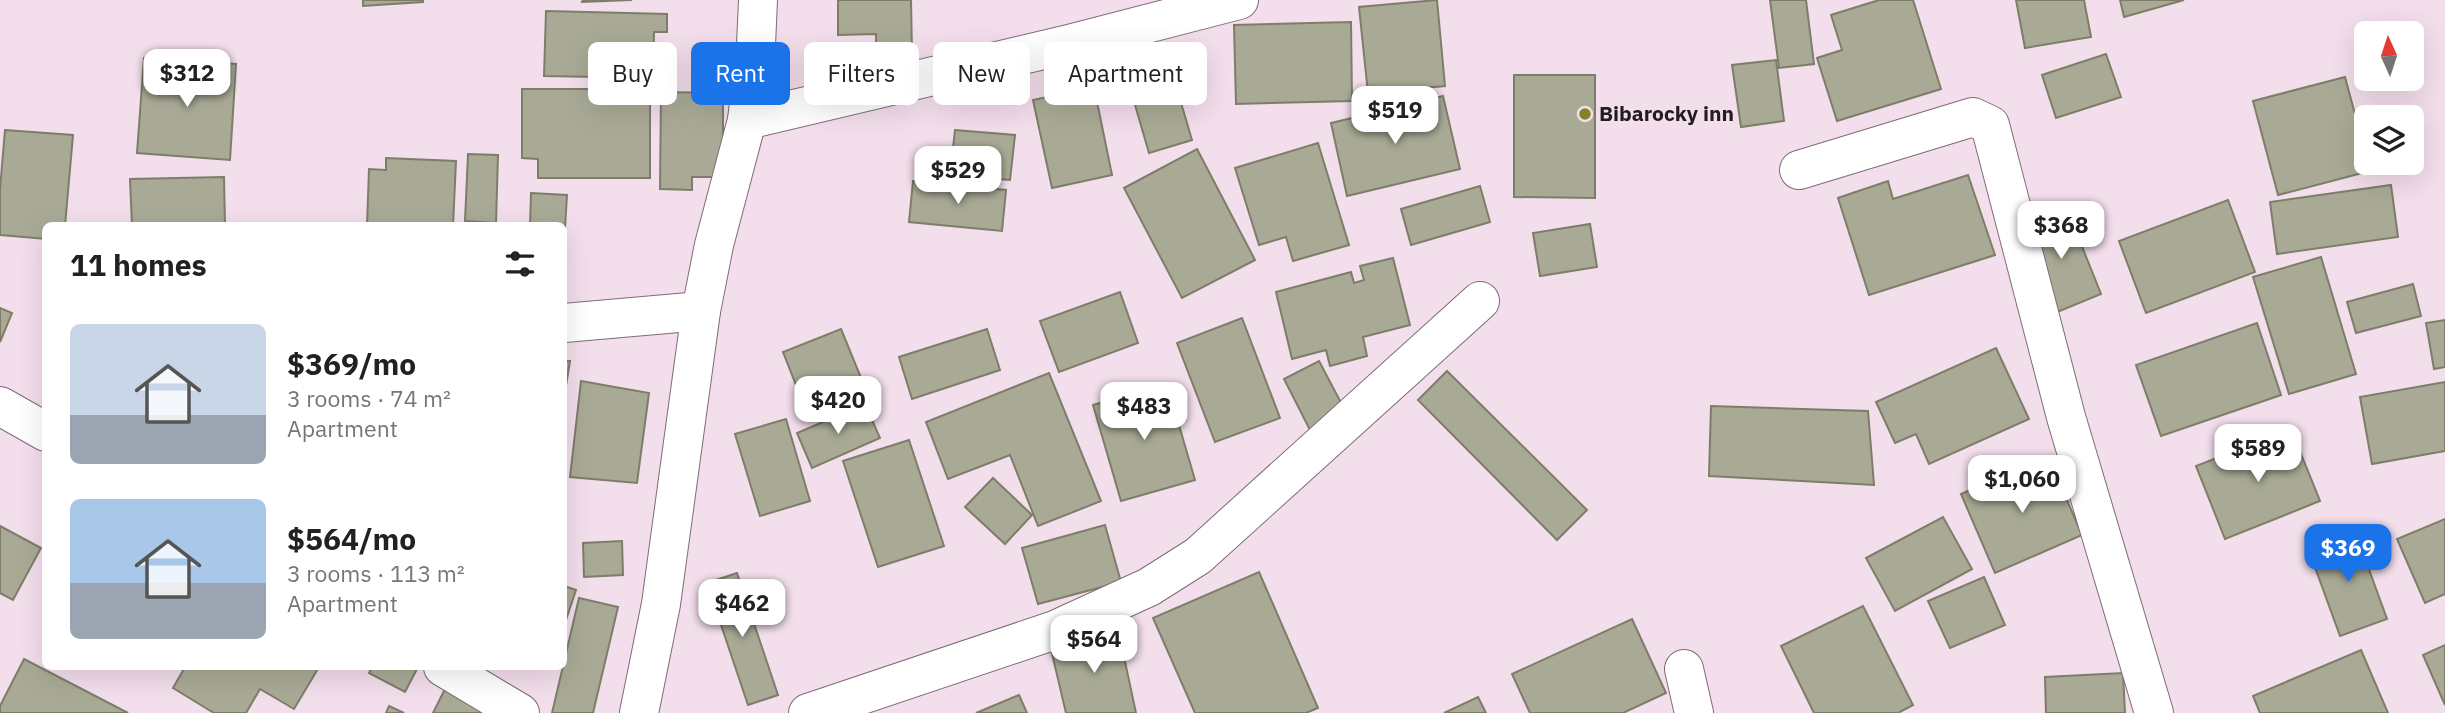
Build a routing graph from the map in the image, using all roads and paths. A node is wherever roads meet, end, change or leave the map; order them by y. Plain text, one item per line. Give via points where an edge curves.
1 (758, 0) edge
2 (1239, 0) edge
3 (747, 120) junction
4 (1799, 170) dead end
5 (1480, 301) dead end
6 (701, 311) junction
7 (567, 323) edge
8 (0, 406) edge
9 (42, 430) edge
10 (1684, 669) dead end
11 (448, 670) edge
12 (520, 713) edge
13 (639, 713) edge
14 (808, 713) edge
15 (1694, 713) edge
16 (2154, 713) edge

1 - 3 street
2 - 3 street
3 - 6 street
4 - 16 street via 1973,117 1990,125 2066,417
5 - 14 street via 1198,556 1149,587 1055,630
6 - 7 street
6 - 13 street via 661,604
8 - 9 street
10 - 15 street
11 - 12 street

